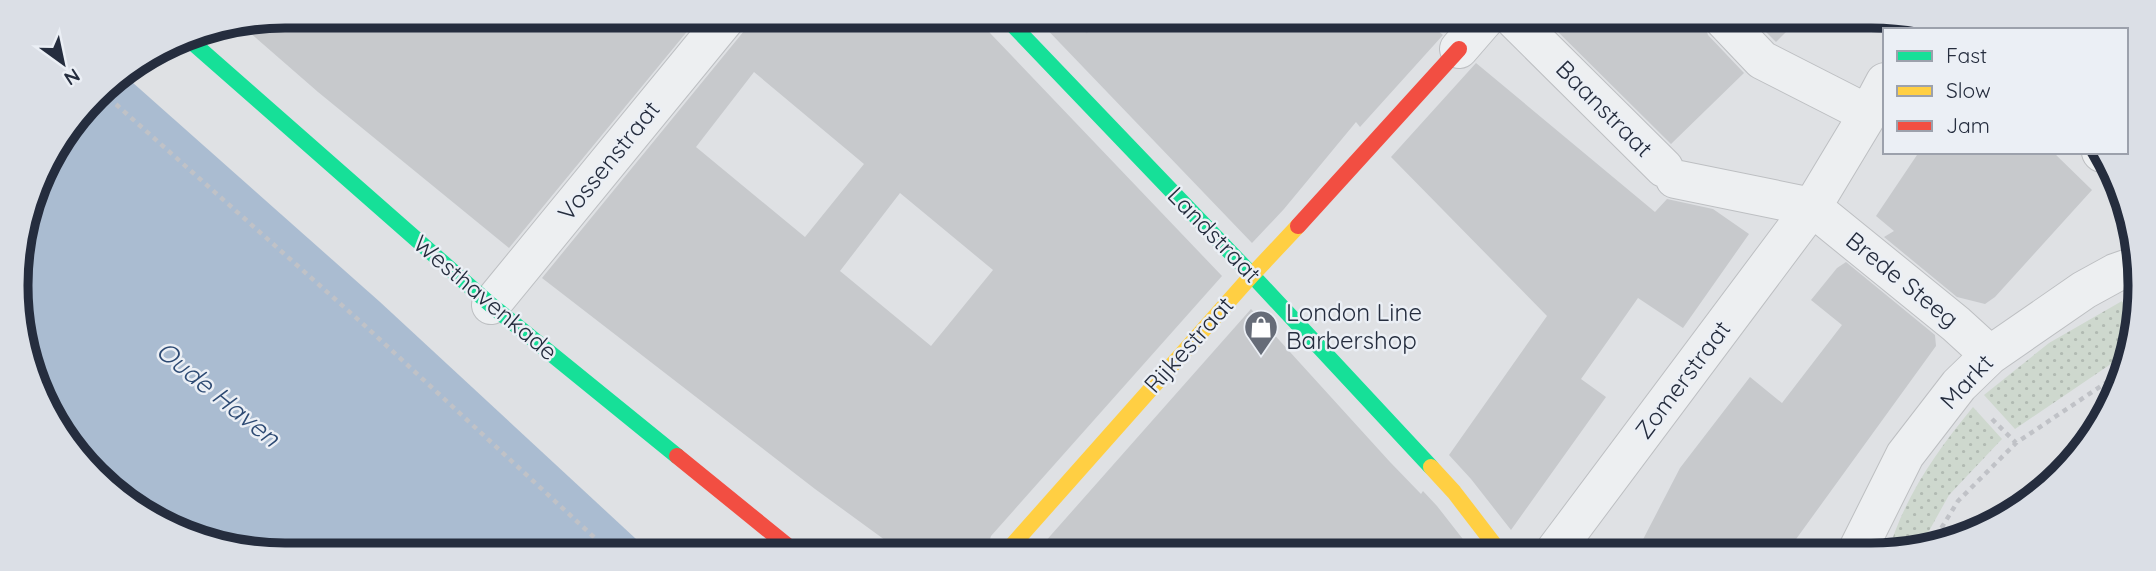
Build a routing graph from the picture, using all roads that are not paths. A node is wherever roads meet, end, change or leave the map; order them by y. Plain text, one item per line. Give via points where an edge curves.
1 (718, 28) edge
2 (1016, 28) edge
3 (1477, 28) edge
4 (1523, 28) edge
5 (1732, 28) edge
6 (195, 45) edge
7 (1459, 49) joint
8 (1877, 98) edge
9 (1812, 207) junction
10 (2127, 269) edge
11 (1252, 275) junction
12 (491, 305) junction
13 (1990, 355) junction
14 (783, 543) edge
15 (1015, 543) edge
16 (1493, 543) edge
17 (1561, 543) edge
18 (1861, 543) edge

1 - 12 street, Vossenstraat
2 - 11 street, Landstraat
3 - 7 street
4 - 9 street, Baanstraat via 1669,174
5 - 8 street, Zomerstraat via 1762,60
6 - 12 street, Westhavenkade
7 - 11 street, Rijkestraat
8 - 9 street, Zomerstraat
9 - 13 street, Brede Steeg
9 - 17 street, Zomerstraat
10 - 13 street, Markt via 2084,290
11 - 15 street, Rijkestraat
11 - 16 street, Landstraat via 1454,492
12 - 14 street, Westhavenkade
13 - 18 street, Markt via 1959,385 1905,455

